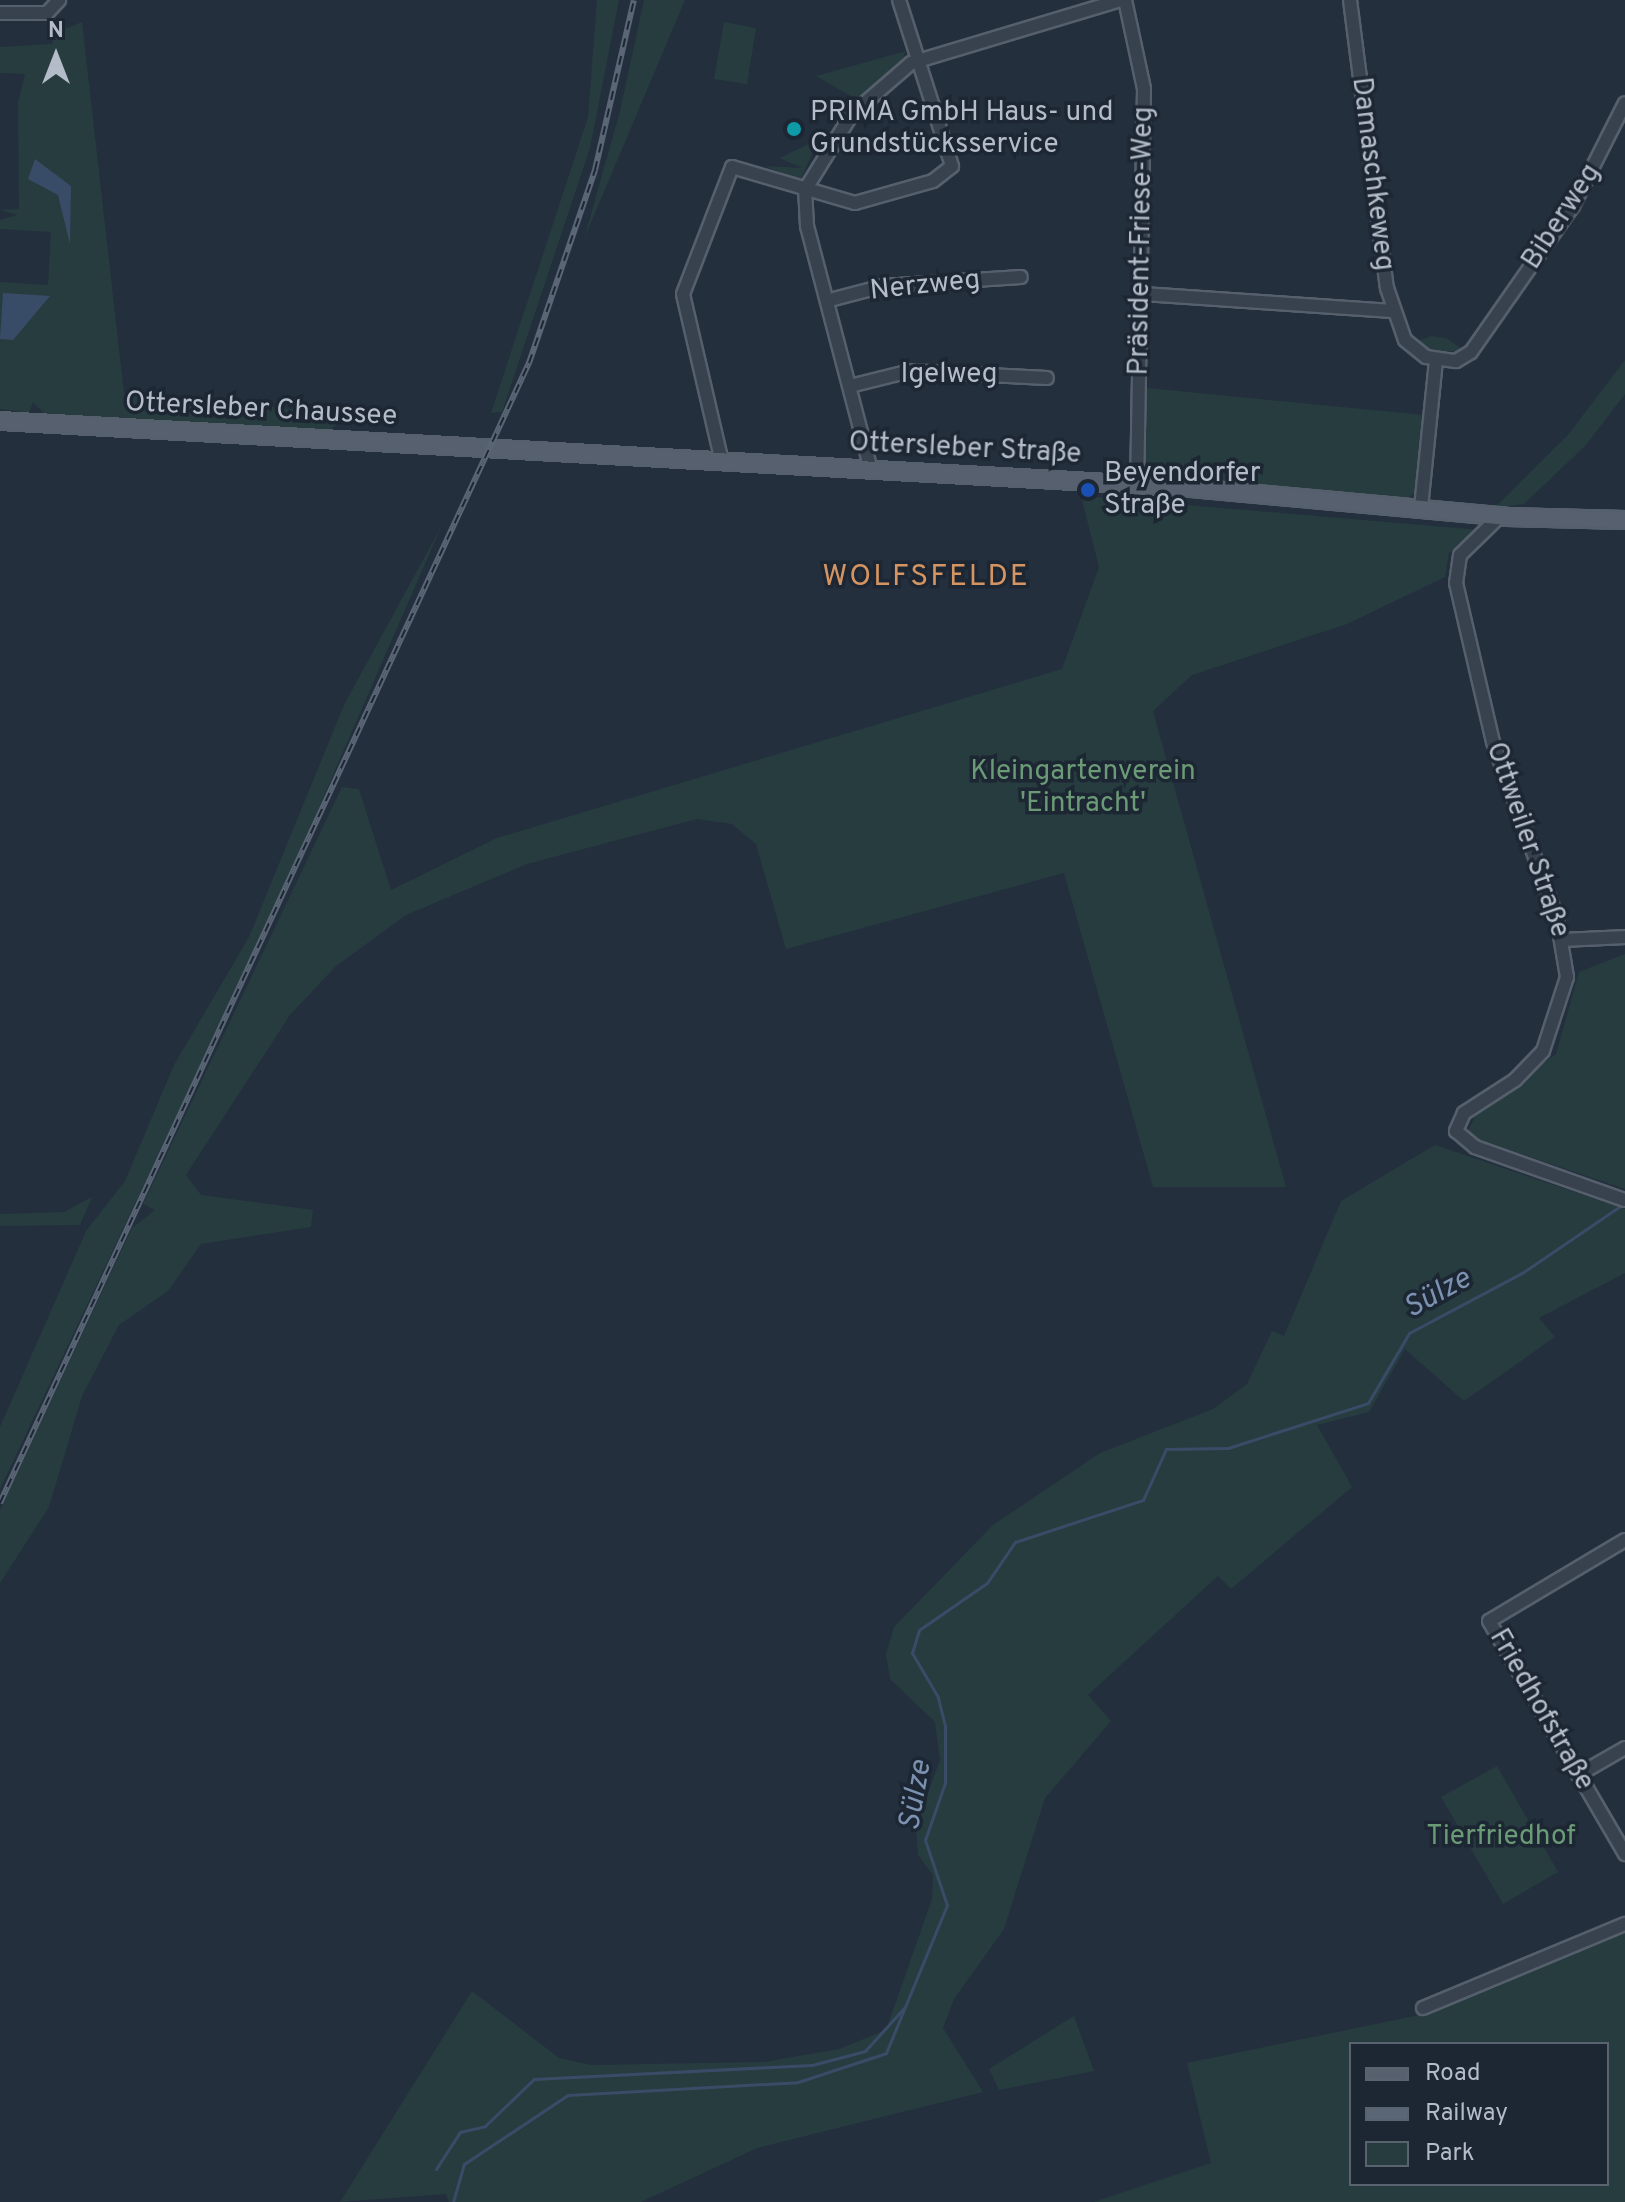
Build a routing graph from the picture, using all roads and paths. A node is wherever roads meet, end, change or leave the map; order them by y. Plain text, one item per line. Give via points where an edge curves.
1 (59, 0) edge
2 (899, 0) edge
3 (1123, 0) edge
4 (1350, 0) edge
5 (0, 13) edge
6 (921, 57) junction
7 (1625, 103) edge
8 (805, 190) junction
9 (1021, 277) dead end
10 (1142, 294) junction
11 (830, 300) junction
12 (1393, 311) junction
13 (1436, 360) junction
14 (1047, 378) dead end
15 (854, 385) junction
16 (0, 412) edge
17 (27, 420) junction
18 (0, 421) edge
19 (492, 450) joint
20 (722, 462) junction
21 (871, 470) junction
22 (1001, 478) junction
23 (1031, 479) junction
24 (1081, 482) junction
25 (1103, 483) junction
26 (1137, 485) junction
27 (1421, 508) junction
28 (1499, 517) junction
29 (1625, 520) edge
30 (1625, 937) edge
31 (1563, 940) junction
32 (1625, 1200) edge
33 (1625, 1540) edge
34 (1625, 1748) edge
35 (1578, 1775) junction
36 (1625, 1854) edge
37 (1625, 1924) edge
38 (1423, 2008) dead end

1 - 5 street via 47,13
2 - 6 street
3 - 6 street
3 - 10 street, Präsident-Friese-Weg via 1144,79
4 - 12 street, Damaschkeweg
6 - 8 street via 852,114
6 - 8 street via 951,157 949,171 859,203
7 - 13 street, Biberweg via 1573,206 1490,326 1466,357
8 - 11 street
8 - 20 street via 734,164 686,272 684,306
9 - 11 street, Nerzweg via 883,286
10 - 12 street
10 - 26 street, Präsident-Friese-Weg
11 - 15 street
12 - 13 street, Damaschkeweg via 1407,344
13 - 27 street
14 - 15 street, Igelweg via 910,371
15 - 21 street
16 - 17 main road, Ottersleber Chaussee
17 - 18 main road, Ottersleber Chaussee
17 - 19 main road, Ottersleber Chaussee
19 - 20 main road, Ottersleber Straße
20 - 21 main road, Ottersleber Straße
21 - 22 main road, Ottersleber Straße
22 - 23 main road, Ottersleber Straße
22 - 24 street via 1055,473
23 - 24 main road, Ottersleber Straße
23 - 25 street via 1052,487
24 - 25 main road, Ottersleber Straße
25 - 26 main road, Ottersleber Straße
26 - 27 main road, Ottersleber Straße
27 - 28 main road, Ottersleber Straße
28 - 29 main road, Ottersleber Straße
28 - 31 street, Ottweiler Straße via 1460,555 1456,583 1507,793
30 - 31 street
31 - 32 street, Ottweiler Straße via 1566,984 1548,1041 1523,1073 1461,1115 1459,1138
33 - 35 street, Friedhofstraße via 1489,1621
34 - 35 street
35 - 36 street, Friedhofstraße
37 - 38 street

